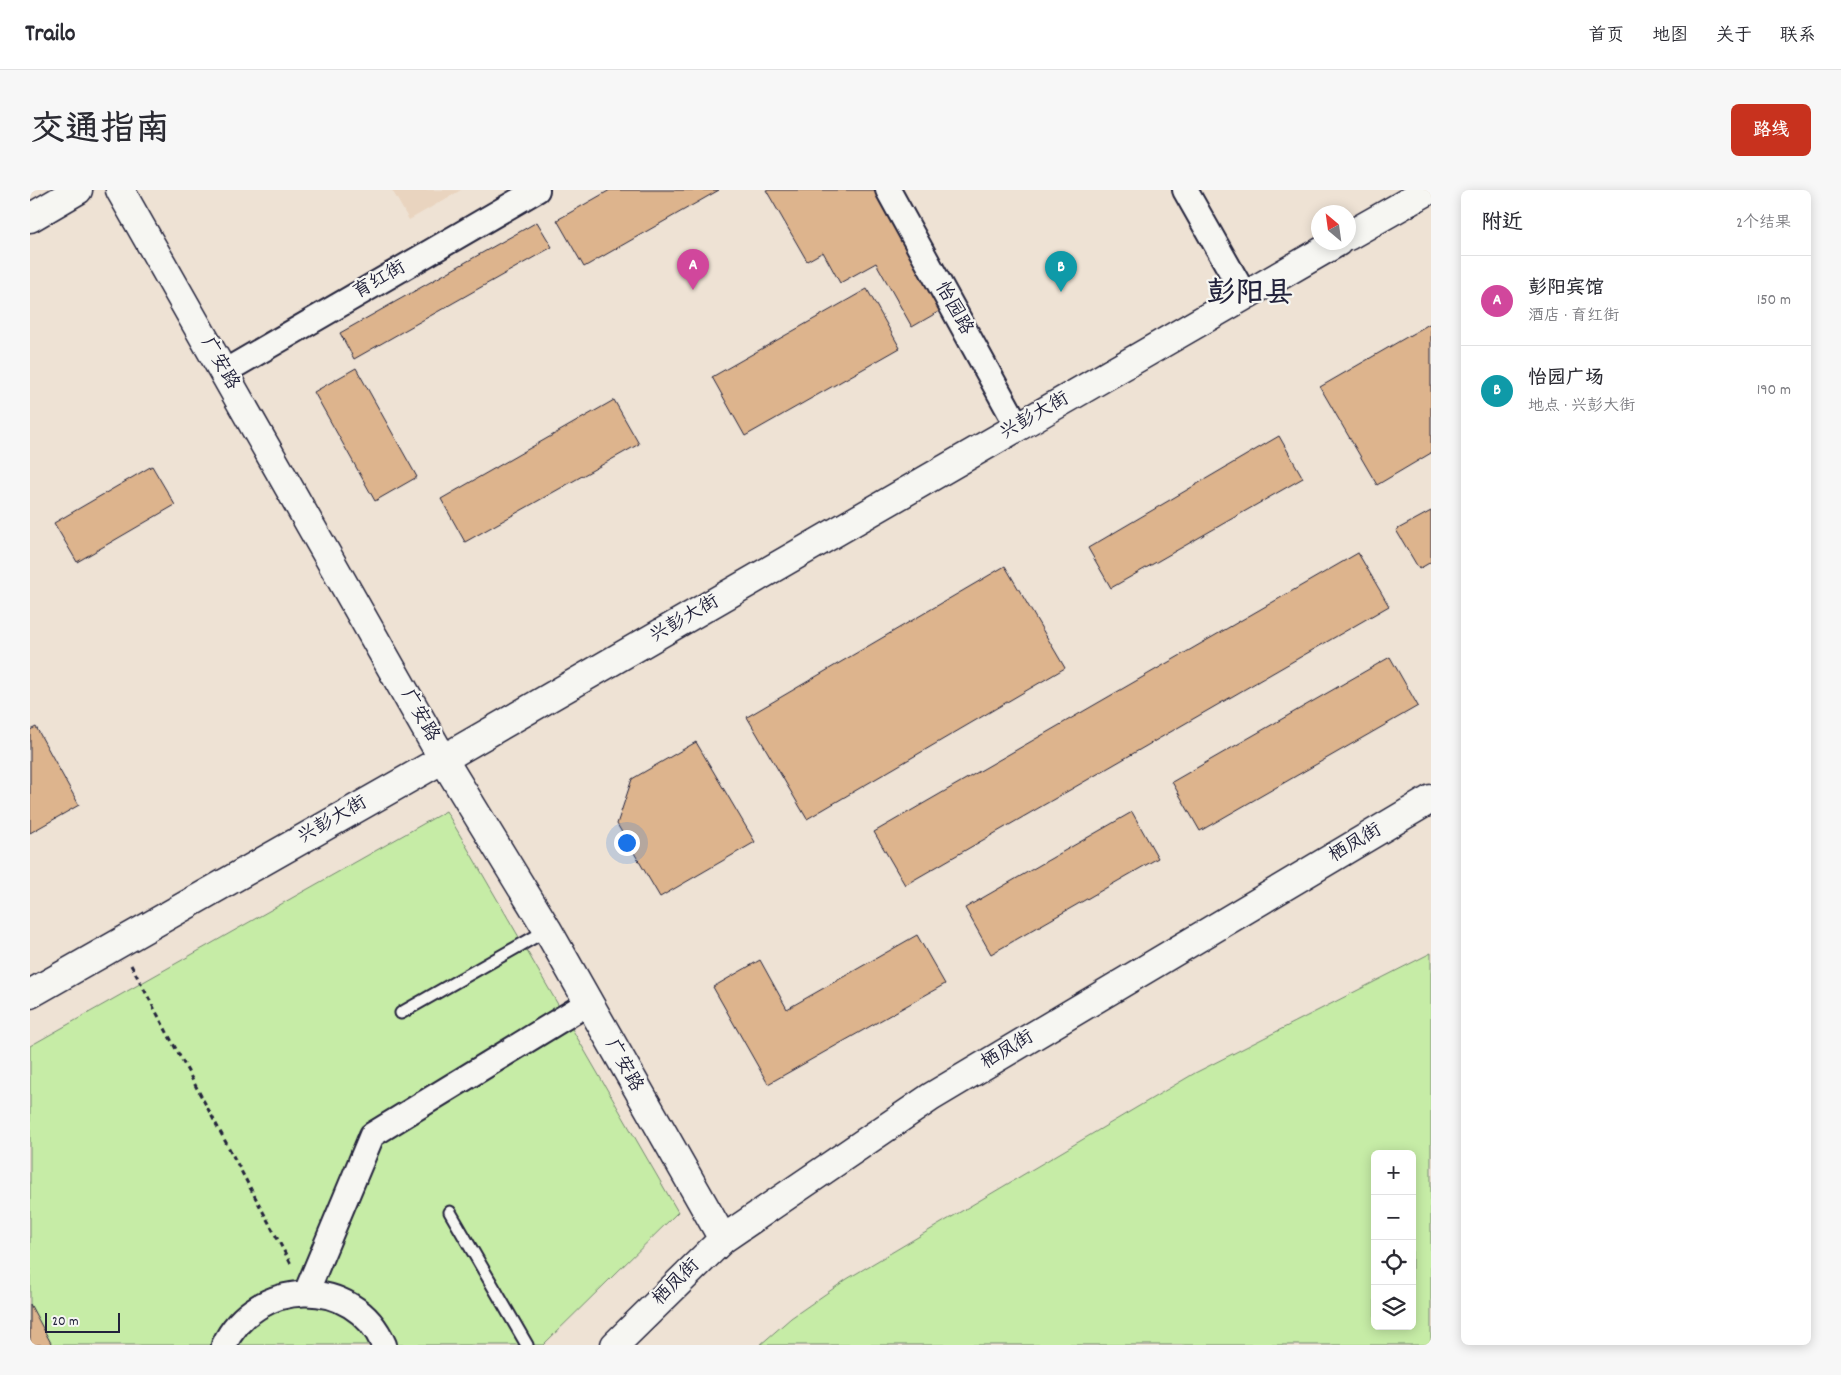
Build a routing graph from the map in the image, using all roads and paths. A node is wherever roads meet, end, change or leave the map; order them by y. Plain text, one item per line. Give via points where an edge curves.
1 (78, 190) edge
2 (120, 190) edge
3 (537, 190) edge
4 (888, 190) edge
5 (1185, 190) edge
6 (1428, 190) edge
7 (30, 218) edge
8 (1356, 231) edge
9 (1324, 250) edge
10 (1245, 296) junction
11 (224, 372) junction
12 (1018, 427) junction
13 (443, 759) junction
14 (1431, 799) edge
15 (547, 930) junction
16 (119, 944) junction
17 (30, 994) edge
18 (588, 1003) junction
19 (401, 1013) dead end
20 (450, 1212) dead end
21 (722, 1239) junction
22 (306, 1293) junction
23 (224, 1345) edge
24 (384, 1345) edge
25 (527, 1345) edge
26 (615, 1345) edge

1 - 7 main road
2 - 11 main road, 广安路
3 - 11 street, 育红街
4 - 12 street, 怡园路
5 - 10 street
6 - 8 main road
9 - 10 main road, 兴彭大街
10 - 12 main road, 兴彭大街
11 - 13 main road, 广安路
12 - 13 main road, 兴彭大街
13 - 15 main road, 广安路
13 - 16 main road, 兴彭大街
14 - 21 main road, 栖凤街 via 931,1097
15 - 18 main road, 广安路
15 - 19 lane
16 - 17 main road, 兴彭大街
16 - 22 path
18 - 21 main road, 广安路
18 - 22 street via 372,1135
20 - 25 lane
21 - 26 main road, 栖凤街
22 - 23 street via 279,1297 254,1308 240,1320
22 - 24 street via 324,1295 358,1311

